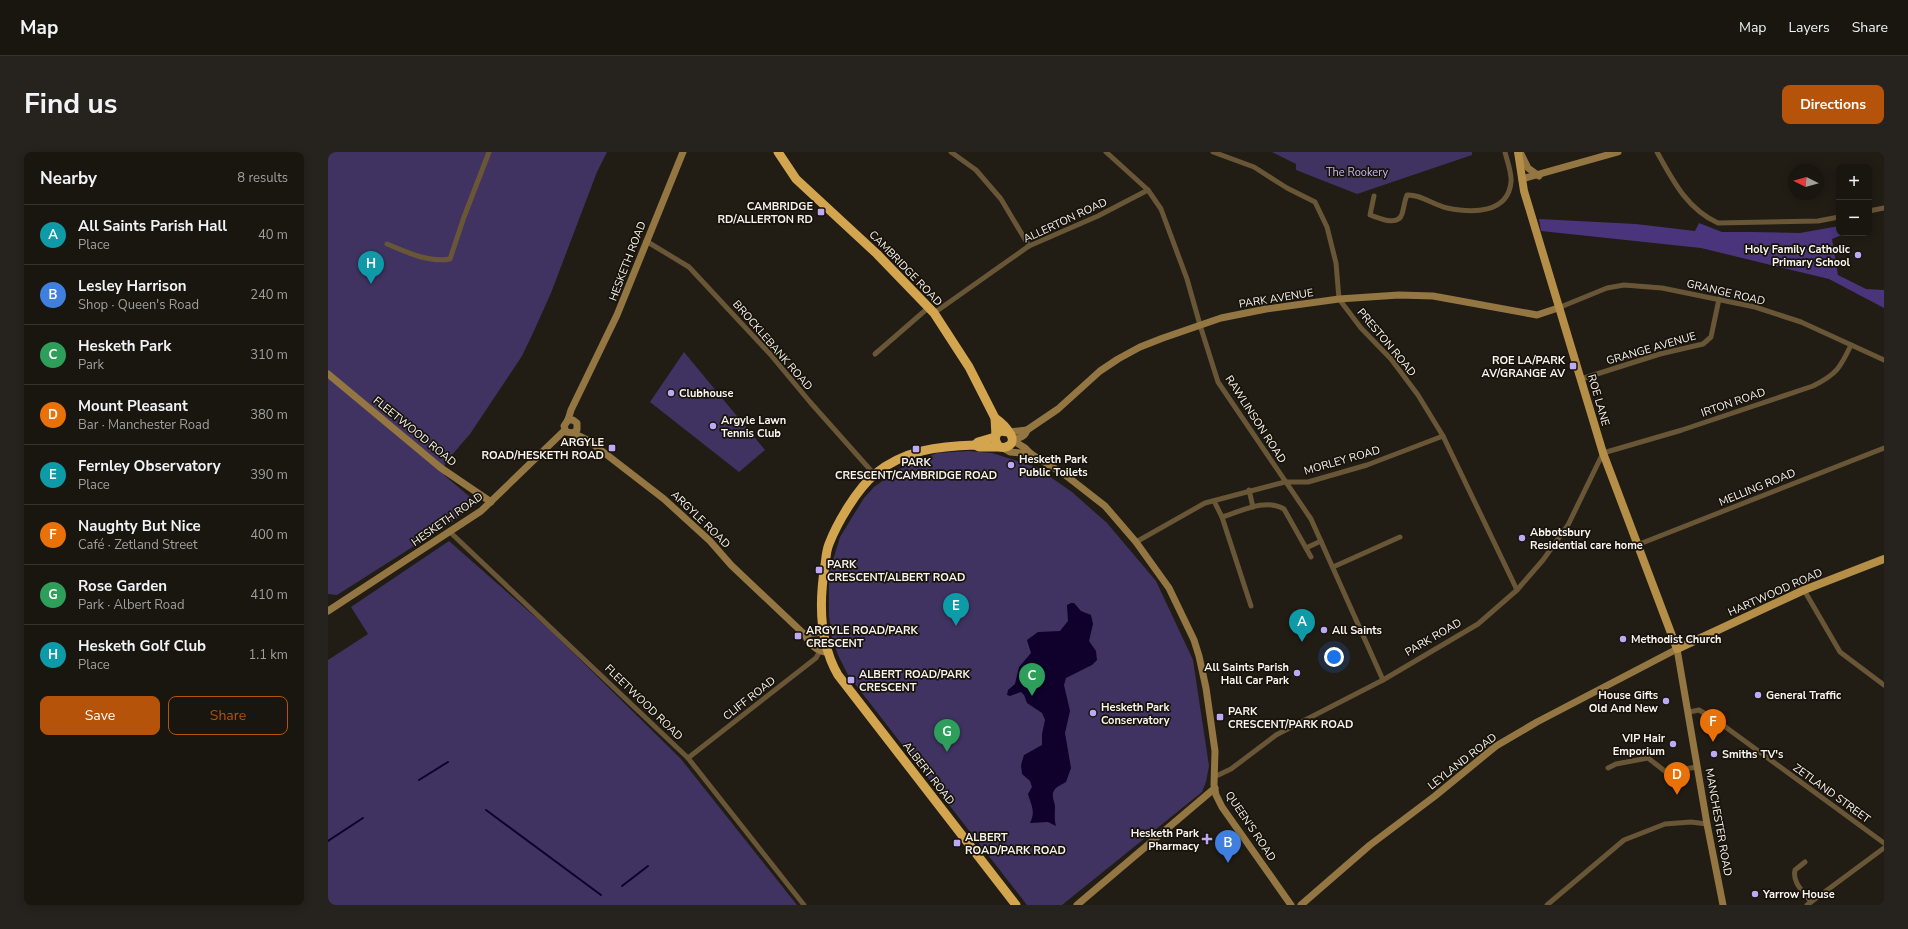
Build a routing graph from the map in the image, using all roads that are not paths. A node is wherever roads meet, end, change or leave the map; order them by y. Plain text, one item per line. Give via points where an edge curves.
1 (489, 152) edge
2 (683, 152) edge
3 (778, 152) edge
4 (951, 152) edge
5 (1106, 152) edge
6 (1213, 152) edge
7 (1505, 152) edge
8 (1519, 152) edge
9 (1618, 152) edge
10 (1657, 152) edge
11 (1539, 176) junction
12 (1522, 179) junction
13 (1148, 190) junction
14 (1374, 196) dead end
15 (1884, 208) edge
16 (1872, 211) edge
17 (1836, 218) edge
18 (646, 242) junction
19 (387, 244) dead end
20 (1029, 246) junction
21 (1339, 299) junction
22 (1719, 299) junction
23 (1558, 308) junction
24 (931, 311) junction
25 (1200, 325) junction
26 (1851, 345) junction
27 (875, 354) dead end
28 (1884, 360) edge
29 (328, 374) edge
30 (1581, 379) junction
31 (995, 418) junction
32 (568, 420) junction
33 (565, 430) junction
34 (573, 433) junction
35 (995, 436) junction
36 (1010, 436) junction
37 (1443, 436) junction
38 (975, 445) junction
39 (1002, 448) junction
40 (1884, 448) edge
41 (1603, 453) junction
42 (1031, 454) junction
43 (874, 474) junction
44 (1285, 482) junction
45 (1249, 490) junction
46 (1214, 500) junction
47 (491, 502) junction
48 (1253, 507) junction
49 (1222, 517) junction
50 (450, 532) junction
51 (1400, 537) dead end
52 (1321, 541) junction
53 (1136, 542) junction
54 (1637, 545) junction
55 (1306, 548) junction
56 (1311, 557) dead end
57 (1884, 559) edge
58 (1333, 567) junction
59 (1517, 590) junction
60 (1804, 590) junction
61 (1251, 606) dead end
62 (328, 611) edge
63 (824, 632) junction
64 (804, 634) junction
65 (1677, 649) junction
66 (824, 652) junction
67 (1383, 680) junction
68 (1884, 685) edge
69 (1689, 712) junction
70 (688, 758) junction
71 (1697, 767) junction
72 (1608, 768) dead end
73 (1214, 776) junction
74 (1215, 788) junction
75 (1707, 824) junction
76 (1884, 843) edge
77 (1884, 848) edge
78 (1805, 862) dead end
79 (1809, 903) edge
80 (804, 905) edge
81 (1016, 905) edge
82 (1077, 905) edge
83 (1292, 905) edge
84 (1301, 905) edge
85 (1547, 905) edge
86 (1723, 905) edge

1 - 19 street via 450,259 412,255
2 - 18 street, HESKETH ROAD
3 - 24 highway, CAMBRIDGE ROAD via 796,179 877,254
4 - 20 street via 976,170 1001,199
5 - 13 street, RAWLINSON ROAD
6 - 21 street via 1254,167 1315,202 1328,227 1336,263
7 - 14 street via 1511,181 1508,193 1501,204 1490,209 1448,208 1414,195 1407,195 1402,216 1392,221 1370,215
8 - 11 street via 1528,168
8 - 12 main road, ROE LANE
9 - 11 street
10 - 17 street via 1676,185 1694,208 1704,217 1718,223 1818,221
11 - 12 street
12 - 23 main road, ROE LANE
13 - 20 street, ALLERTON ROAD via 1098,216
13 - 25 street, RAWLINSON ROAD via 1161,209 1170,230
15 - 16 street
18 - 32 street, HESKETH ROAD via 617,316
18 - 43 street, BROCKLEBANK ROAD via 689,267 770,354
20 - 24 street, ALLERTON ROAD
21 - 23 street, PARK AVENUE via 1399,295 1433,296 1537,315
21 - 25 street, PARK AVENUE via 1266,309
21 - 37 street, PRESTON ROAD via 1418,394
22 - 23 street, GRANGE ROAD via 1662,288 1624,285 1607,288
22 - 26 street, GRANGE ROAD via 1755,307 1801,322
22 - 30 street, GRANGE AVENUE via 1711,336 1703,344 1660,354
23 - 30 main road, ROE LANE
24 - 27 street, ALLERTON ROAD
24 - 31 highway, CAMBRIDGE ROAD via 969,367
25 - 36 street, PARK AVENUE via 1140,347 1118,359 1100,371 1058,408 1027,430
25 - 44 street, RAWLINSON ROAD via 1218,382
26 - 28 street, GRANGE ROAD
26 - 41 street, IRTON ROAD via 1840,368 1814,386
29 - 47 street, FLEETWOOD ROAD via 441,468
30 - 41 main road, ROE LANE
31 - 35 highway, CAMBRIDGE ROAD
31 - 36 highway, CAMBRIDGE ROAD via 1001,421
32 - 33 street via 564,424
32 - 34 street via 573,420 578,425
33 - 34 street
33 - 47 street, HESKETH ROAD
34 - 64 street, ARGYLE ROAD via 618,462 664,499
35 - 36 highway via 1001,431
35 - 38 highway
35 - 39 highway via 995,442
36 - 39 highway via 1008,447
36 - 42 street, QUEEN'S ROAD
37 - 44 street, MORLEY ROAD via 1367,465 1308,482
37 - 59 street, PRESTON ROAD
38 - 39 highway
38 - 43 highway via 930,448 901,459
39 - 42 street via 1010,452
40 - 54 street, MELLING ROAD
41 - 54 main road, ROE LANE
41 - 59 street, PARK ROAD via 1568,525 1544,560
42 - 53 street, QUEEN'S ROAD via 1064,474 1105,506
43 - 63 highway, ALBERT ROAD via 850,504 828,545 821,605
44 - 45 street, MORLEY ROAD
44 - 52 street, RAWLINSON ROAD via 1311,519
45 - 46 street, MORLEY ROAD
45 - 48 street
46 - 49 street
46 - 53 street, MORLEY ROAD
47 - 50 street, HESKETH ROAD
48 - 49 street
48 - 55 street via 1268,504 1284,509
49 - 61 street
50 - 62 street, HESKETH ROAD
50 - 70 street, FLEETWOOD ROAD
51 - 58 street
52 - 55 street
52 - 58 street, RAWLINSON ROAD
53 - 73 street, QUEEN'S ROAD via 1168,588 1194,640 1206,688 1215,751
54 - 65 main road, ROE LANE
55 - 56 street
57 - 60 main road, HARTWOOD ROAD
58 - 67 street, RAWLINSON ROAD
59 - 67 street, PARK ROAD via 1477,625
60 - 65 main road, HARTWOOD ROAD
60 - 68 street via 1840,652
63 - 64 street
63 - 66 highway, ALBERT ROAD
64 - 66 street, ARGYLE ROAD via 809,643
65 - 69 street, MANCHESTER ROAD
65 - 84 street, LEYLAND ROAD via 1496,746 1370,845
66 - 70 street, CLIFF ROAD
66 - 81 highway, ALBERT ROAD via 843,682
67 - 73 street, PARK ROAD via 1276,735 1231,769
69 - 71 street, MANCHESTER ROAD
69 - 76 street, ZETLAND STREET via 1699,710 1720,723
70 - 80 street, FLEETWOOD ROAD
71 - 72 street via 1666,772 1648,758
71 - 75 street, MANCHESTER ROAD
73 - 74 street, QUEEN'S ROAD
74 - 82 street
74 - 83 street, QUEEN'S ROAD via 1222,807
75 - 85 street via 1665,824 1624,840
75 - 86 street, MANCHESTER ROAD
77 - 79 street
78 - 79 street via 1795,870 1793,876

